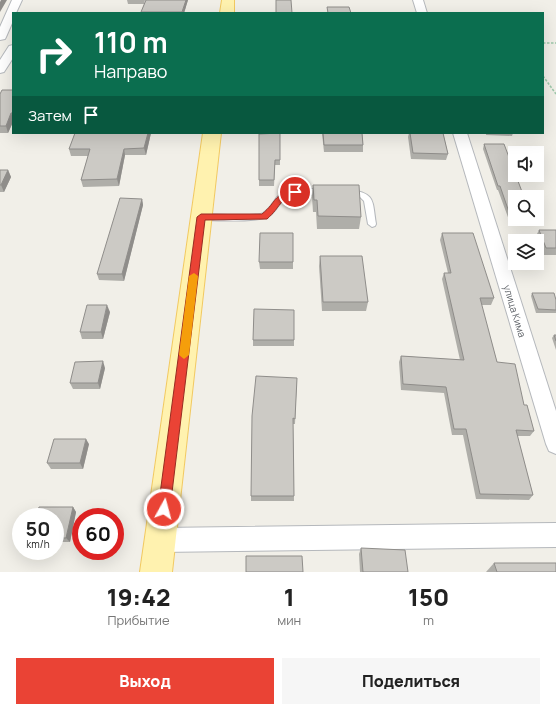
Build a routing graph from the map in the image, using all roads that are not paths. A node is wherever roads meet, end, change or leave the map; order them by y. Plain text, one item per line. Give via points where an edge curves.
1 (18, 0) edge
2 (228, 0) edge
3 (418, 0) edge
4 (12, 12) edge
5 (227, 12) edge
6 (422, 12) edge
7 (12, 13) edge
8 (1, 37) edge
9 (12, 37) edge
10 (12, 50) edge
11 (0, 70) edge
12 (212, 134) edge
13 (460, 134) edge
14 (201, 217) junction
15 (372, 224) dead end
16 (556, 444) edge
17 (556, 535) edge
18 (160, 540) junction
19 (156, 572) edge

1 - 4 street
2 - 5 main road
3 - 6 street
7 - 8 street
8 - 9 street
10 - 11 street
12 - 14 main road
13 - 16 street, улица Кима
14 - 15 lane via 260,218 267,215 279,198 290,193 354,192 368,200
14 - 18 main road
17 - 18 street
18 - 19 main road

